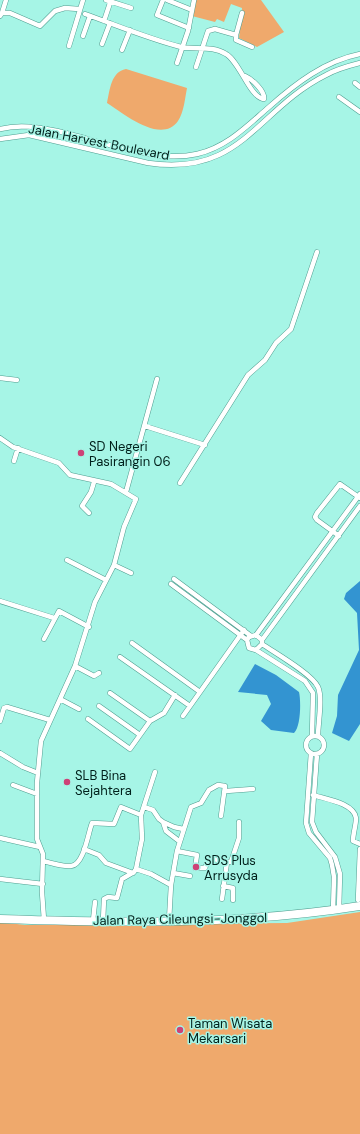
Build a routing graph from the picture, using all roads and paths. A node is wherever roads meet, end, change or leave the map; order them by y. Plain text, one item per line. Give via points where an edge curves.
1 (6, 0) edge
2 (83, 0) edge
3 (163, 0) edge
4 (167, 0) edge
5 (194, 0) edge
6 (109, 1) edge
7 (131, 8) dead end
8 (79, 9) junction
9 (192, 10) junction
10 (242, 13) dead end
11 (1, 15) edge
12 (104, 21) junction
13 (110, 23) junction
14 (189, 28) junction
15 (130, 30) junction
16 (83, 36) dead end
17 (236, 36) junction
18 (102, 44) dead end
19 (68, 46) dead end
20 (182, 47) junction
21 (203, 47) junction
22 (252, 47) dead end
23 (122, 50) dead end
24 (360, 54) edge
25 (338, 60) junction
26 (177, 63) dead end
27 (360, 63) edge
28 (196, 67) dead end
29 (341, 68) junction
30 (355, 83) dead end
31 (360, 87) edge
32 (339, 97) dead end
33 (270, 106) junction
34 (359, 109) edge
35 (0, 129) edge
36 (239, 134) junction
37 (0, 139) edge
38 (243, 141) junction
39 (317, 252) dead end
40 (0, 378) edge
41 (156, 379) dead end
42 (17, 380) dead end
43 (145, 426) junction
44 (0, 438) edge
45 (205, 445) junction
46 (18, 448) junction
47 (14, 461) dead end
48 (94, 482) junction
49 (180, 483) dead end
50 (126, 492) junction
51 (359, 496) edge
52 (360, 506) edge
53 (89, 513) dead end
54 (333, 531) junction
55 (339, 536) junction
56 (67, 560) dead end
57 (114, 565) junction
58 (131, 573) dead end
59 (174, 579) dead end
60 (106, 580) junction
61 (171, 584) dead end
62 (0, 601) edge
63 (54, 618) junction
64 (89, 626) junction
65 (244, 630) junction
66 (240, 635) junction
67 (254, 635) junction
68 (44, 639) dead end
69 (247, 640) junction
70 (262, 642) junction
71 (132, 643) dead end
72 (256, 650) junction
73 (120, 657) dead end
74 (76, 666) junction
75 (99, 672) dead end
76 (200, 692) junction
77 (110, 693) dead end
78 (175, 695) junction
79 (60, 699) junction
80 (99, 706) dead end
81 (190, 706) junction
82 (79, 709) dead end
83 (183, 716) dead end
84 (88, 719) dead end
85 (50, 720) junction
86 (0, 721) edge
87 (150, 721) junction
88 (140, 735) junction
89 (312, 736) junction
90 (318, 736) junction
91 (0, 753) edge
92 (311, 753) junction
93 (317, 754) junction
94 (155, 772) dead end
95 (38, 773) junction
96 (12, 785) dead end
97 (253, 789) dead end
98 (226, 791) junction
99 (37, 794) junction
100 (313, 795) junction
101 (144, 807) junction
102 (141, 815) junction
103 (221, 816) dead end
104 (163, 822) junction
105 (240, 822) dead end
106 (183, 829) junction
107 (0, 838) edge
108 (179, 841) junction
109 (360, 844) edge
110 (40, 847) junction
111 (84, 849) junction
112 (360, 849) edge
113 (177, 851) junction
114 (43, 861) junction
115 (227, 862) junction
116 (134, 871) junction
117 (174, 873) junction
118 (190, 876) dead end
119 (0, 879) edge
120 (42, 884) junction
121 (171, 885) junction
122 (223, 886) junction
123 (222, 898) dead end
124 (233, 900) dead end
125 (95, 902) dead end
126 (359, 903) edge
127 (336, 910) junction
128 (0, 918) edge
129 (44, 920) junction
130 (93, 921) junction
131 (103, 921) junction
132 (170, 921) junction

1 - 11 street
2 - 8 street
3 - 14 street via 157,15
4 - 9 street
5 - 9 street
6 - 7 street
6 - 12 street
8 - 11 street via 65,8 55,11 40,26 10,13
8 - 19 street
9 - 14 street
10 - 17 street
12 - 13 street
12 - 16 street via 88,15
13 - 15 street
13 - 18 street
14 - 20 street
15 - 20 street
15 - 23 street
17 - 21 street via 212,29 208,31
17 - 22 street via 236,40
20 - 21 street
20 - 26 street
21 - 28 street
21 - 33 street via 226,54 262,92
24 - 25 street, Jalan Harvest Boulevard
25 - 29 street
25 - 33 street, Jalan Harvest Boulevard via 302,80
27 - 29 street, Jalan Harvest Boulevard
29 - 38 street, Jalan Harvest Boulevard via 306,87
30 - 31 street
32 - 34 street
33 - 36 street, Jalan Harvest Boulevard
35 - 36 street, Jalan Harvest Boulevard via 11,126 36,127 156,156 177,157 210,150
36 - 38 street
37 - 38 street, Jalan Harvest Boulevard via 29,135 164,165 210,159
39 - 45 street via 291,329 276,343 265,360 248,375
40 - 42 street
41 - 43 street
43 - 45 street
43 - 50 street
44 - 46 street
45 - 49 street
46 - 47 street
46 - 48 street via 59,464 70,475
48 - 50 street via 111,484
48 - 53 street via 82,506
50 - 57 street via 136,499 124,527
51 - 54 street
51 - 54 street via 342,485 337,485 315,517
52 - 55 street
54 - 55 street
54 - 67 street
55 - 70 street
56 - 60 street
57 - 58 street
57 - 60 street
59 - 65 street
60 - 64 street via 95,602
61 - 66 street
62 - 63 street
63 - 64 street via 60,611
63 - 68 street
64 - 74 street
65 - 66 street
65 - 67 street
66 - 69 street
66 - 76 street
67 - 69 street
67 - 70 street
69 - 72 street via 249,648
70 - 72 street
70 - 90 street via 308,676 318,687
71 - 76 street
72 - 89 street via 305,681 310,687 313,693
73 - 78 street
74 - 75 street via 94,676
74 - 79 street
76 - 81 street
77 - 87 street
78 - 81 street
78 - 87 street via 164,713
79 - 82 street
79 - 85 street
80 - 88 street
81 - 83 street
84 - 88 street via 130,749
85 - 86 street via 7,707 4,708
85 - 95 street via 41,741
87 - 88 street
89 - 90 street
89 - 92 street via 305,744 307,751
90 - 93 street via 324,745 322,751
91 - 95 street
92 - 93 street
92 - 127 street via 306,823 309,833 330,858
93 - 100 street
94 - 101 street
95 - 99 street
96 - 99 street
97 - 98 street
98 - 103 street
98 - 106 street via 224,785 211,787 201,803 191,807
99 - 110 street via 37,839
100 - 109 street via 353,811 356,820 353,841
100 - 127 street via 312,822 316,832 335,857 340,874
101 - 102 street
101 - 104 street via 153,810
102 - 111 street via 121,807 114,824 92,823
102 - 116 street via 142,839
104 - 106 street
104 - 108 street via 166,831
105 - 115 street via 238,844 231,862
106 - 108 street
107 - 110 street
108 - 113 street
110 - 114 street
111 - 114 street via 80,859 72,866
111 - 116 street via 99,855 108,864
112 - 126 street
113 - 115 street via 197,855 195,868 205,868 208,858
113 - 117 street
114 - 120 street
115 - 122 street
116 - 121 street via 151,874
116 - 131 street via 122,879 117,898 104,899
117 - 118 street
117 - 121 street
119 - 120 street
120 - 129 street
121 - 132 street
122 - 123 street
122 - 124 street via 233,888
125 - 130 street
126 - 127 main road, Jalan Raya Cileungsi-Jonggol
127 - 132 main road, Jalan Raya Cileungsi-Jonggol via 274,918
128 - 129 main road, Jalan Raya Cileungsi-Jonggol
129 - 130 main road, Jalan Raya Cileungsi-Jonggol
130 - 131 main road, Jalan Raya Cileungsi-Jonggol
131 - 132 main road, Jalan Raya Cileungsi-Jonggol

